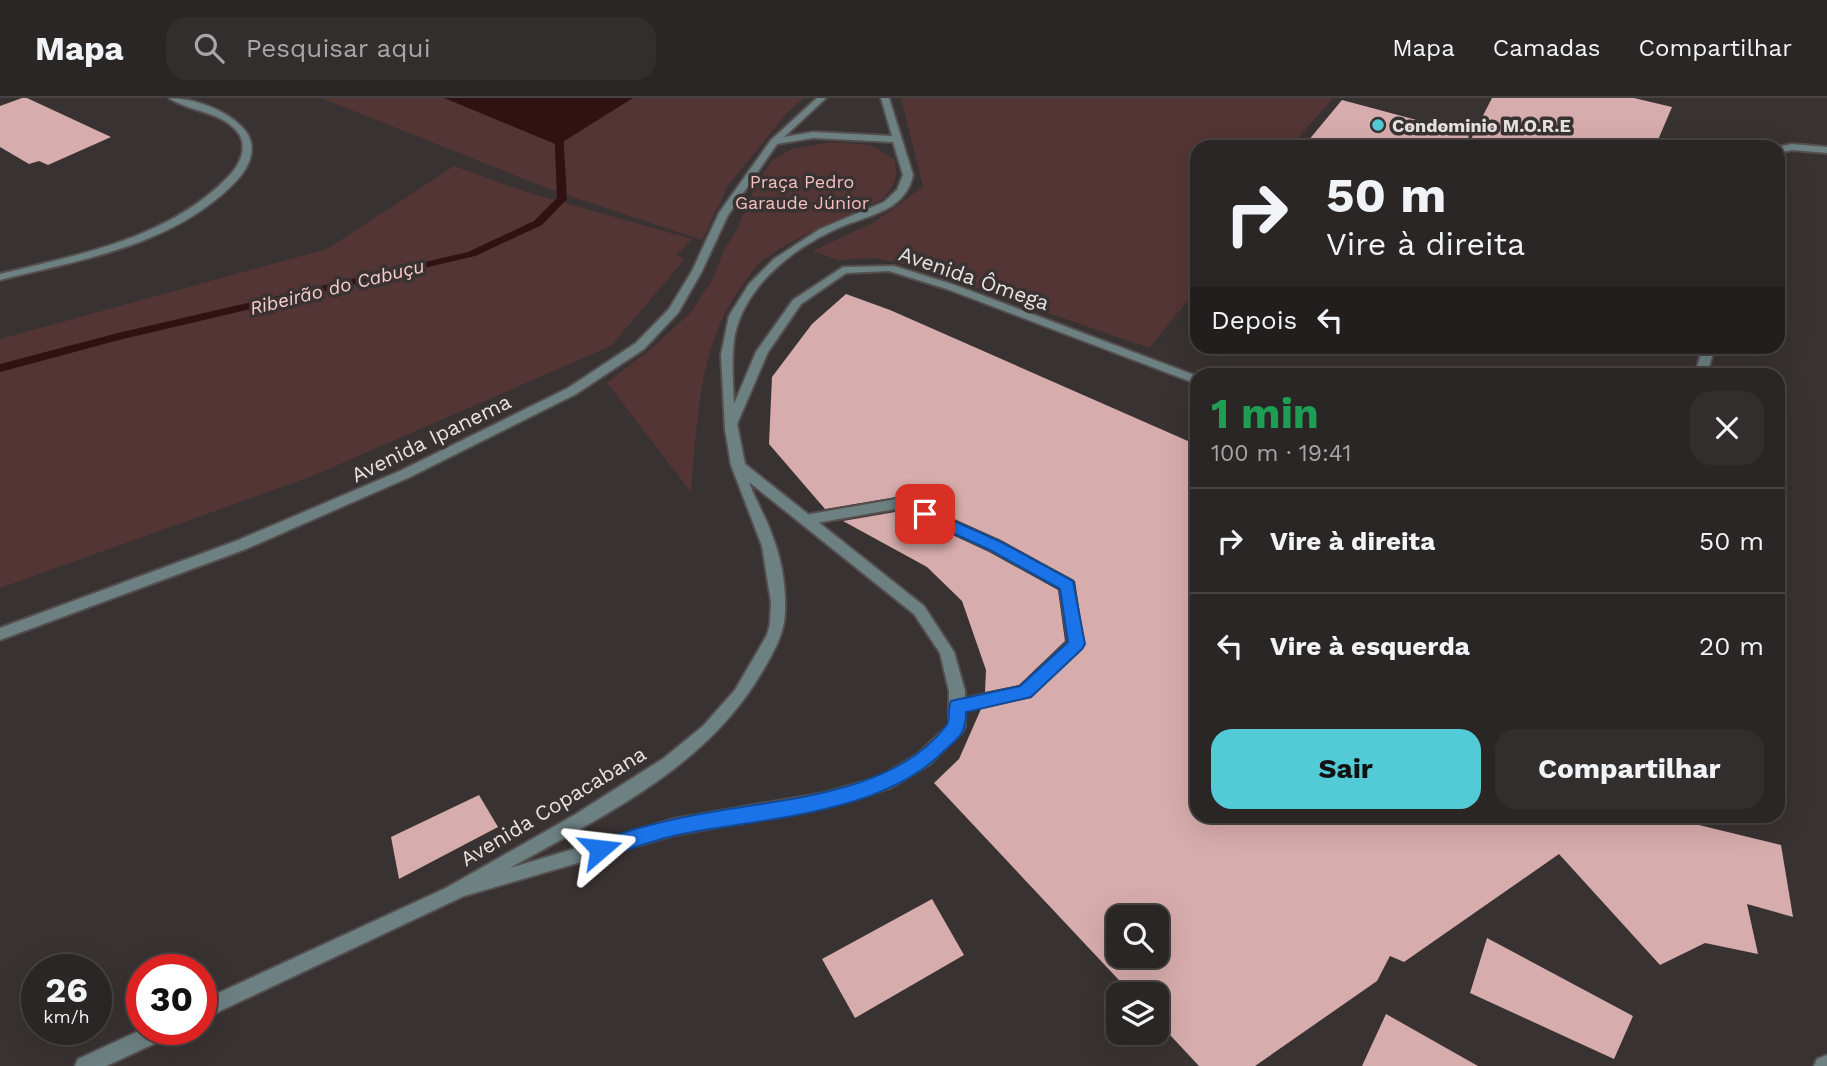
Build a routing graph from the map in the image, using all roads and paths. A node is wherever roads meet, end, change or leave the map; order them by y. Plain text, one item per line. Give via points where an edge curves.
1 (173, 98) edge
2 (822, 98) edge
3 (885, 98) edge
4 (895, 139) junction
5 (774, 142) junction
6 (1785, 148) edge
7 (1827, 150) edge
8 (0, 277) edge
9 (1190, 377) edge
10 (731, 427) junction
11 (736, 464) junction
12 (805, 520) junction
13 (0, 634) edge
14 (957, 706) junction
15 (452, 894) junction
16 (217, 1004) edge
17 (130, 1045) edge
18 (85, 1066) edge

1 - 8 street via 217,115 244,136 248,148 234,178 201,209 133,240
2 - 5 street, Avenida Ipanema
3 - 4 street, Avenida Copacabana
4 - 5 street via 813,135
4 - 10 street, Avenida Copacabana via 908,175 899,195 886,206 791,251 758,279 735,314 727,339
5 - 13 street, Avenida Ipanema via 723,215 674,310 639,346 572,391 405,474 241,545
6 - 7 street
9 - 10 street, Avenida Ômega via 951,286 890,268 843,270 797,302 762,352
10 - 11 street, Avenida Copacabana
11 - 12 street, Avenida Copacabana
11 - 15 street, Avenida Copacabana via 776,575 777,626 755,675 706,734 645,781
12 - 14 street, Avenida Copacabana via 919,610 947,652
12 - 14 street via 902,503 1067,585 1076,644 1024,692
14 - 15 street, Avenida Copacabana via 957,727 924,759 884,783 824,800 674,827
15 - 16 street, Avenida Copacabana
17 - 18 street

